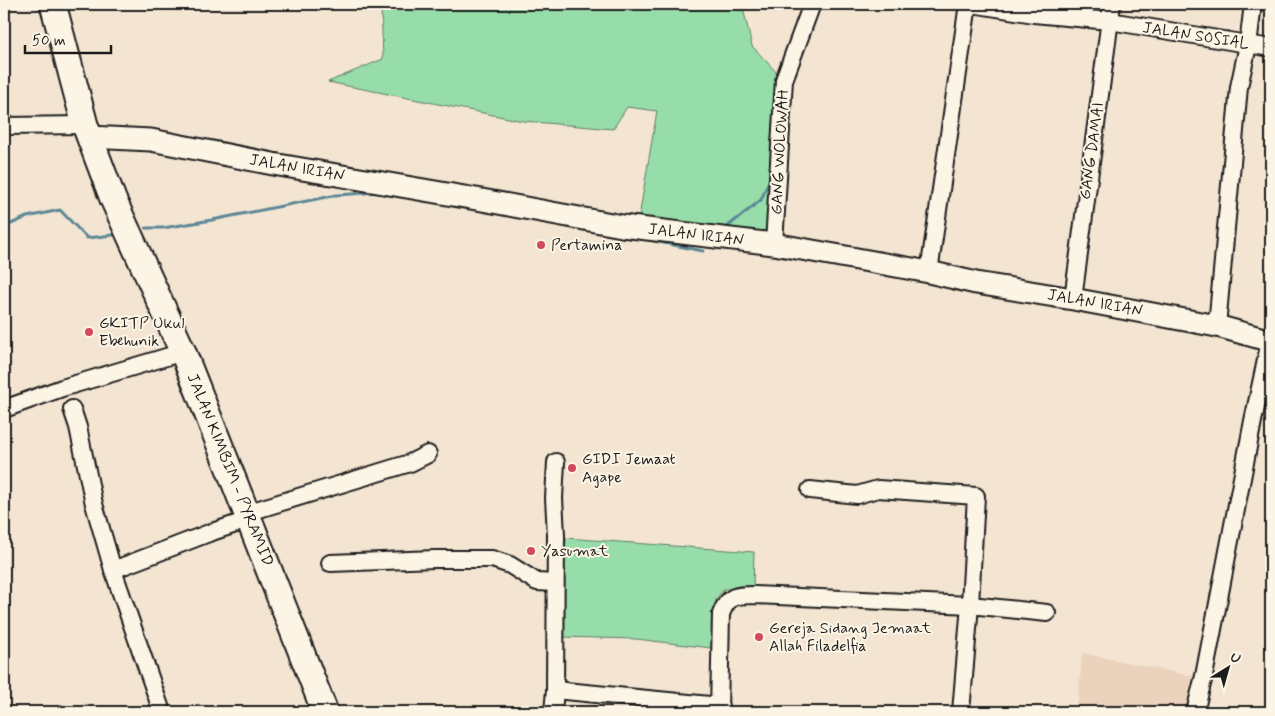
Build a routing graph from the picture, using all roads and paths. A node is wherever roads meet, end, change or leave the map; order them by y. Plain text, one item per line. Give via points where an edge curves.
1 (53, 4) edge
2 (812, 4) edge
3 (970, 4) edge
4 (1112, 4) edge
5 (1253, 4) edge
6 (1110, 21) junction
7 (1248, 45) junction
8 (1271, 48) edge
9 (4, 126) edge
10 (87, 131) junction
11 (774, 244) junction
12 (929, 272) junction
13 (1073, 299) junction
14 (1217, 326) junction
15 (1271, 341) edge
16 (183, 352) junction
17 (4, 407) edge
18 (72, 409) dead end
19 (428, 454) dead end
20 (556, 462) dead end
21 (810, 490) dead end
22 (247, 516) junction
23 (330, 563) dead end
24 (114, 570) junction
25 (555, 583) junction
26 (970, 605) junction
27 (1047, 613) dead end
28 (555, 690) junction
29 (720, 709) edge
30 (162, 712) edge
31 (325, 712) edge
32 (553, 712) edge
33 (961, 712) edge
34 (1195, 712) edge

1 - 10 highway, JALAN KIMBIM - PYRAMID
2 - 11 street, GANG WOLOWAH via 784,80
3 - 6 street, JALAN SOSIAL
3 - 12 street
4 - 6 street, GANG DAMAI
5 - 7 street
6 - 7 street, JALAN SOSIAL
6 - 13 street, GANG DAMAI
7 - 8 street, JALAN SOSIAL
7 - 14 street via 1239,87
9 - 10 street
10 - 11 main road, JALAN IRIAN via 622,226
10 - 16 highway, JALAN KIMBIM - PYRAMID via 113,199
11 - 12 main road, JALAN IRIAN
12 - 13 main road, JALAN IRIAN
13 - 14 main road, JALAN IRIAN
14 - 15 main road, JALAN IRIAN
15 - 34 street
16 - 17 street
16 - 22 highway, JALAN KIMBIM - PYRAMID
18 - 24 street via 94,504
19 - 22 street via 410,463
20 - 25 street
21 - 26 street via 857,496 878,489 976,496
22 - 24 street
22 - 31 highway, JALAN KIMBIM - PYRAMID
23 - 25 street via 492,559 510,565 537,582
24 - 30 street
25 - 28 street
26 - 27 street
26 - 29 street via 755,595 732,598 725,603 721,614
26 - 33 street
28 - 29 street
28 - 32 street

